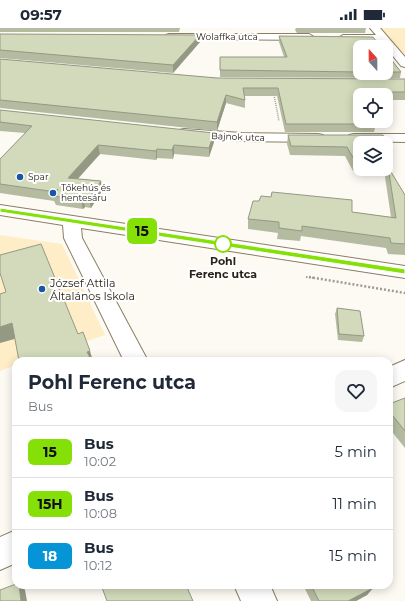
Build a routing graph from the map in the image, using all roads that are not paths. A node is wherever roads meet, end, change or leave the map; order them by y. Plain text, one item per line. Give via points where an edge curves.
1 (375, 28) edge
2 (160, 37) edge
3 (319, 38) edge
4 (334, 38) edge
5 (382, 38) junction
6 (405, 64) edge
7 (169, 131) edge
8 (328, 138) edge
9 (344, 138) edge
10 (405, 138) edge
11 (0, 210) edge
12 (72, 221) junction
13 (405, 272) edge
14 (134, 357) edge
15 (405, 370) edge
16 (393, 376) edge
17 (12, 548) edge
18 (0, 554) edge
19 (254, 589) edge
20 (260, 601) edge

1 - 5 street
2 - 3 street, Wolaffka utca
4 - 5 street
5 - 6 street
7 - 8 street, Bajnok utca via 207,136
9 - 10 street
11 - 12 street
12 - 13 street
12 - 14 street via 73,238
15 - 16 street
17 - 18 street
19 - 20 street

